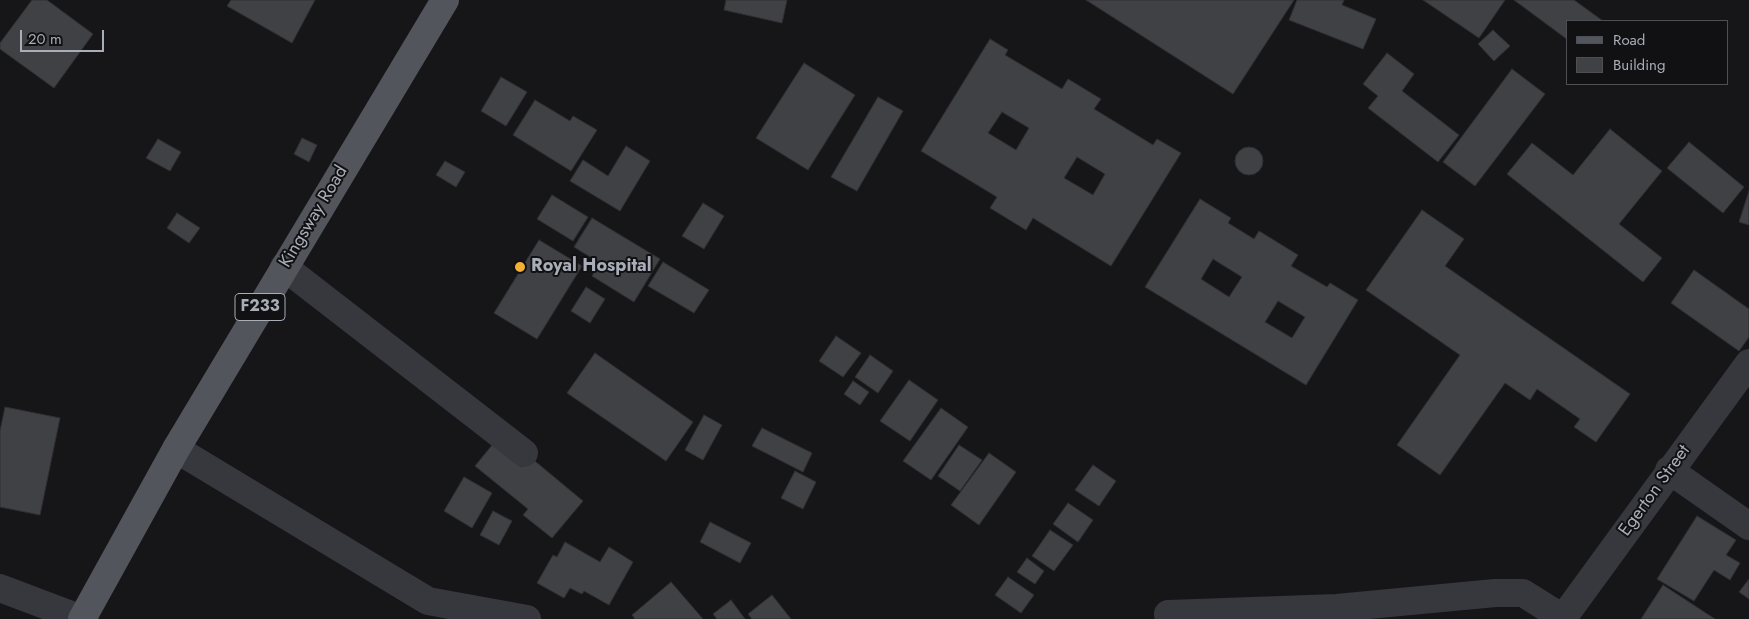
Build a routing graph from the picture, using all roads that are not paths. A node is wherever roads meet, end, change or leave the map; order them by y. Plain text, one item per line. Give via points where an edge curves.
1 (445, 0) edge
2 (284, 267) junction
3 (1749, 363) edge
4 (176, 449) junction
5 (524, 454) dead end
6 (1669, 470) junction
7 (1749, 526) edge
8 (0, 588) edge
9 (428, 600) junction
10 (1168, 614) dead end
11 (1563, 618) edge
12 (82, 619) edge
13 (453, 619) edge
14 (527, 619) edge

1 - 2 main road, Kingsway Road / F233
2 - 4 main road, Kingsway Road / F233
2 - 5 street
3 - 6 street, Egerton Street
4 - 9 street
4 - 12 main road, Kingsway Road / F233
6 - 7 street
6 - 11 street, Egerton Street
8 - 12 street
9 - 13 street
9 - 14 street
10 - 11 street via 1336,608 1523,593

